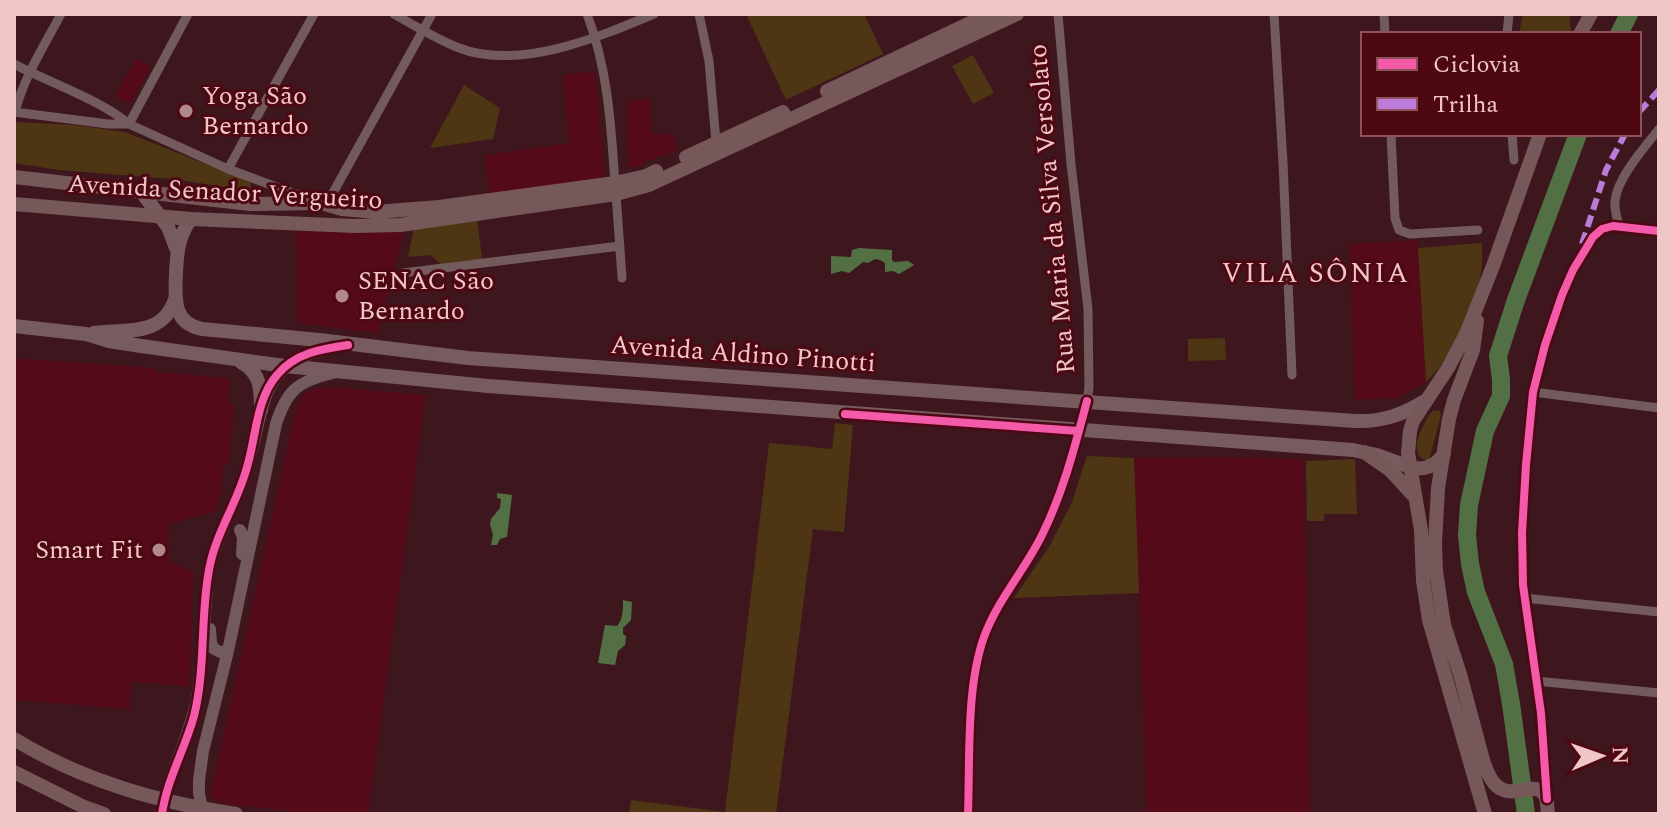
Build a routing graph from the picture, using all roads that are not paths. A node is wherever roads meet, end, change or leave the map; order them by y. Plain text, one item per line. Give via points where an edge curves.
1 (61, 14) edge
2 (188, 14) edge
3 (314, 14) edge
4 (394, 14) edge
5 (432, 14) edge
6 (587, 14) edge
7 (654, 14) edge
8 (699, 14) edge
9 (989, 14) edge
10 (1017, 14) edge
11 (1058, 14) edge
12 (1274, 14) edge
13 (1591, 14) edge
14 (423, 31) junction
15 (1581, 32) edge
16 (596, 38) junction
17 (14, 64) edge
18 (29, 72) junction
19 (107, 109) junction
20 (15, 112) edge
21 (104, 123) junction
22 (129, 124) junction
23 (1659, 129) edge
24 (1391, 136) edge
25 (1512, 136) edge
26 (1539, 136) edge
27 (716, 142) junction
28 (1514, 160) dead end
29 (228, 169) junction
30 (14, 177) edge
31 (254, 178) junction
32 (616, 189) junction
33 (140, 190) junction
34 (14, 204) edge
35 (250, 204) junction
36 (324, 205) junction
37 (161, 217) junction
38 (191, 219) junction
39 (1619, 226) junction
40 (1478, 230) dead end
41 (1659, 231) edge
42 (620, 246) junction
43 (177, 253) junction
44 (403, 273) dead end
45 (622, 278) dead end
46 (175, 299) junction
47 (1480, 299) junction
48 (14, 326) edge
49 (86, 334) junction
50 (348, 345) junction
51 (237, 359) junction
52 (285, 366) junction
53 (337, 372) junction
54 (1292, 375) dead end
55 (1533, 392) junction
56 (1087, 401) junction
57 (1425, 401) junction
58 (1659, 408) edge
59 (261, 410) junction
60 (1271, 416) junction
61 (1449, 419) junction
62 (1079, 431) junction
63 (1267, 444) junction
64 (1364, 452) junction
65 (1444, 454) junction
66 (1410, 467) junction
67 (1415, 499) junction
68 (223, 526) junction
69 (240, 530) junction
70 (254, 532) junction
71 (206, 595) junction
72 (240, 595) junction
73 (1524, 598) junction
74 (1659, 612) edge
75 (228, 651) junction
76 (1536, 681) junction
77 (1659, 693) edge
78 (14, 739) edge
79 (14, 772) edge
80 (1540, 802) edge
81 (163, 807) edge
82 (202, 809) junction
83 (83, 811) edge
84 (1486, 813) edge
85 (104, 814) edge
86 (236, 814) edge
87 (968, 814) edge

1 - 18 street
2 - 22 street
3 - 29 street
4 - 14 street
5 - 14 street
6 - 16 street
7 - 16 street
8 - 27 street
9 - 27 main road, Avenida Senador Vergueiro
10 - 32 main road, Avenida Senador Vergueiro via 649,185
11 - 56 street, Rua Maria da Silva Versolato via 1090,329
12 - 54 street
13 - 15 main road
14 - 16 street via 461,49 512,55
14 - 36 street
16 - 32 street via 609,98
17 - 18 street
18 - 19 street
18 - 20 street
19 - 21 street via 111,118
19 - 22 street
20 - 21 street, Avenida Senador Vergueiro
21 - 22 street, Avenida Senador Vergueiro
22 - 29 street, Avenida Senador Vergueiro
23 - 39 street via 1617,192
24 - 40 street via 1399,230
25 - 28 street
26 - 47 main road
27 - 32 main road, Avenida Senador Vergueiro
29 - 31 street, Avenida Senador Vergueiro
30 - 33 main road, Avenida Senador Vergueiro
31 - 35 street via 262,185 262,195
31 - 36 street, Avenida Senador Vergueiro
32 - 36 main road, Avenida Senador Vergueiro via 403,211
32 - 38 main road, Avenida Senador Vergueiro via 400,225
32 - 42 street
33 - 35 main road, Avenida Senador Vergueiro
33 - 37 main road
34 - 37 main road, Avenida Senador Vergueiro
35 - 36 main road, Avenida Senador Vergueiro
37 - 38 main road, Avenida Senador Vergueiro
37 - 43 main road
38 - 43 main road
39 - 41 street
39 - 55 street via 1597,233 1582,252 1550,331
42 - 44 street
42 - 45 street
43 - 46 main road
46 - 49 main road, Avenida Aldino Pinotti via 164,319 150,327
46 - 50 main road, Avenida Aldino Pinotti via 184,320 195,328
47 - 57 main road via 1458,351
47 - 61 main road via 1473,350
48 - 49 main road, Avenida Aldino Pinotti
49 - 51 main road, Avenida Aldino Pinotti
50 - 52 street via 314,351
50 - 56 main road, Avenida Aldino Pinotti via 484,360
51 - 52 main road, Avenida Aldino Pinotti
51 - 59 main road via 259,381
52 - 53 main road, Avenida Aldino Pinotti
52 - 59 street
53 - 62 main road, Avenida Aldino Pinotti
53 - 70 street via 300,384 284,402
55 - 58 street
55 - 73 street via 1522,533
56 - 60 main road, Avenida Aldino Pinotti
56 - 62 street, Rua Maria da Silva Versolato
57 - 60 main road, Avenida Aldino Pinotti via 1375,421
57 - 61 main road via 1445,402
57 - 66 main road via 1410,431
59 - 68 street via 247,468
60 - 63 main road
61 - 65 main road
62 - 63 main road, Avenida Aldino Pinotti
62 - 87 street, Rua Maria da Silva Versolato via 1042,536 985,636 972,698
63 - 64 main road, Avenida Aldino Pinotti
64 - 66 main road, Avenida Aldino Pinotti
64 - 67 main road via 1396,476
65 - 66 main road via 1429,467
65 - 80 main road via 1435,543 1440,605 1486,770 1495,786
66 - 67 main road
67 - 84 main road via 1429,620
68 - 69 street
68 - 71 street
69 - 70 street
69 - 72 street
70 - 72 street
71 - 75 street via 212,647
71 - 81 street via 197,699
72 - 75 street
73 - 74 street
73 - 76 street
75 - 82 street via 201,766
76 - 77 street
76 - 80 street via 1544,758
78 - 81 main road
79 - 83 main road
81 - 82 main road
82 - 86 main road
83 - 85 main road

